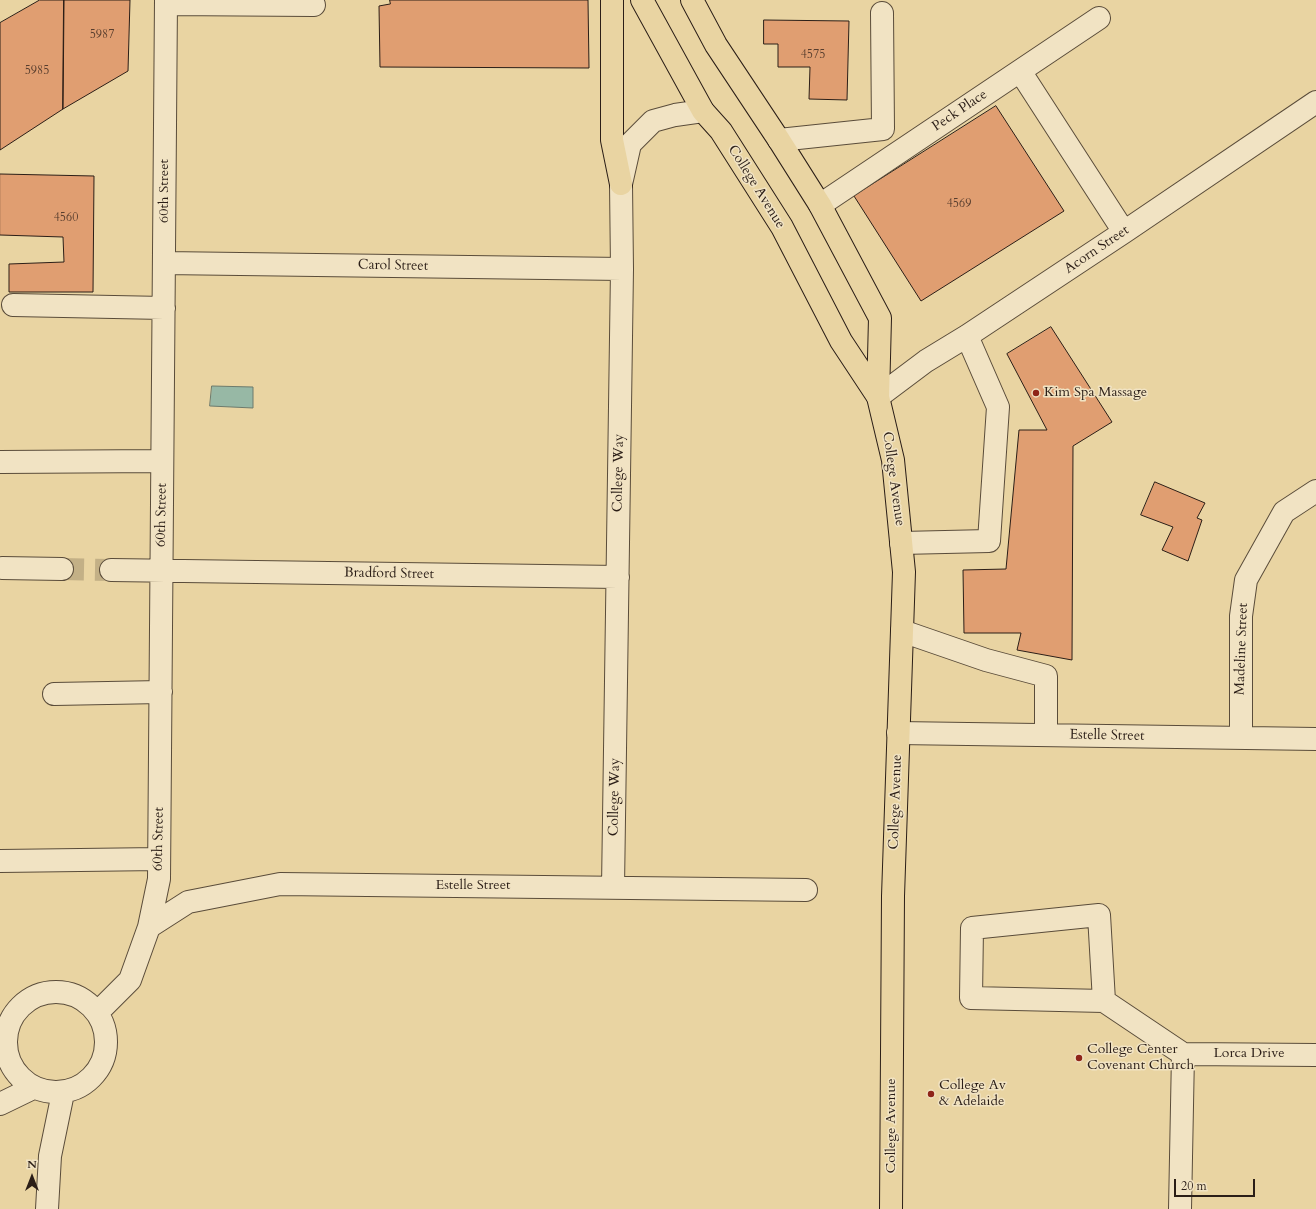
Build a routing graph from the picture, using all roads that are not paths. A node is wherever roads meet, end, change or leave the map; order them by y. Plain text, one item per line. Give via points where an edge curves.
1 (612, 0) edge
2 (642, 0) edge
3 (692, 0) edge
4 (166, 2) edge
5 (314, 5) dead end
6 (882, 14) dead end
7 (1099, 18) dead end
8 (1020, 71) junction
9 (1316, 102) edge
10 (704, 111) junction
11 (780, 140) junction
12 (621, 184) junction
13 (820, 205) junction
14 (1124, 232) junction
15 (164, 264) junction
16 (622, 269) junction
17 (13, 305) dead end
18 (164, 308) junction
19 (967, 336) junction
20 (878, 397) junction
21 (162, 461) junction
22 (0, 462) edge
23 (1316, 491) edge
24 (901, 543) junction
25 (2, 568) dead end
26 (62, 569) tunnel mouth
27 (111, 570) tunnel mouth
28 (161, 571) junction
29 (618, 577) junction
30 (902, 631) junction
31 (160, 692) junction
32 (54, 694) dead end
33 (898, 733) junction
34 (1046, 735) junction
35 (1241, 738) junction
36 (1316, 739) edge
37 (159, 859) junction
38 (0, 861) edge
39 (613, 887) junction
40 (806, 890) dead end
41 (149, 927) junction
42 (1104, 1001) junction
43 (7, 1012) edge
44 (97, 1013) junction
45 (1183, 1054) junction
46 (1316, 1055) edge
47 (32, 1088) junction
48 (63, 1093) junction
49 (0, 1104) edge
50 (47, 1209) edge
51 (891, 1209) edge
52 (1180, 1209) edge

1 - 12 main road via 612,140
2 - 10 main road, College Avenue
3 - 11 main road, College Avenue via 716,44
4 - 5 street
4 - 15 street, 60th Street
6 - 11 street via 883,129
7 - 8 street, Peck Place
8 - 13 street, Peck Place
8 - 14 street
9 - 14 street, Acorn Street
10 - 12 street, College Way via 653,121 630,144
10 - 20 main road, College Avenue via 721,131 782,227 841,341
11 - 13 main road, College Avenue
12 - 16 street, College Way
13 - 20 main road, College Avenue via 880,318
14 - 19 street, Acorn Street
15 - 16 street, Carol Street
15 - 18 street, 60th Street
16 - 29 street, College Way
17 - 18 street
18 - 21 street, 60th Street
19 - 20 street, Acorn Street via 926,361
19 - 24 street via 998,407 989,541
20 - 24 main road, College Avenue via 893,460
21 - 22 street
21 - 28 street, 60th Street
23 - 35 street, Madeline Street via 1284,512 1246,580 1241,616
24 - 30 main road, College Avenue via 904,572
25 - 26 street
27 - 28 street, Bradford Street
28 - 29 street, Bradford Street
28 - 31 street, 60th Street
29 - 39 street, College Way
30 - 33 main road, College Avenue
30 - 34 street via 986,660 1046,676
31 - 32 street
31 - 37 street, 60th Street
33 - 34 street, Estelle Street
33 - 51 main road, College Avenue via 893,896
34 - 35 street, Estelle Street
35 - 36 street, Estelle Street
37 - 38 street
37 - 41 street, 60th Street via 159,879
39 - 40 street, Estelle Street
39 - 41 street, Estelle Street via 280,884 188,902
41 - 44 street, 60th Street via 130,980
42 - 42 street via 1099,915 972,928 971,998
42 - 45 street
43 - 44 street via 32,997 55,992 79,997
43 - 47 street via 5,1040 12,1068
44 - 48 street via 107,1036 103,1062 87,1082
45 - 46 street, Lorca Drive
45 - 52 street
47 - 48 street
47 - 49 street
48 - 50 street via 50,1156

